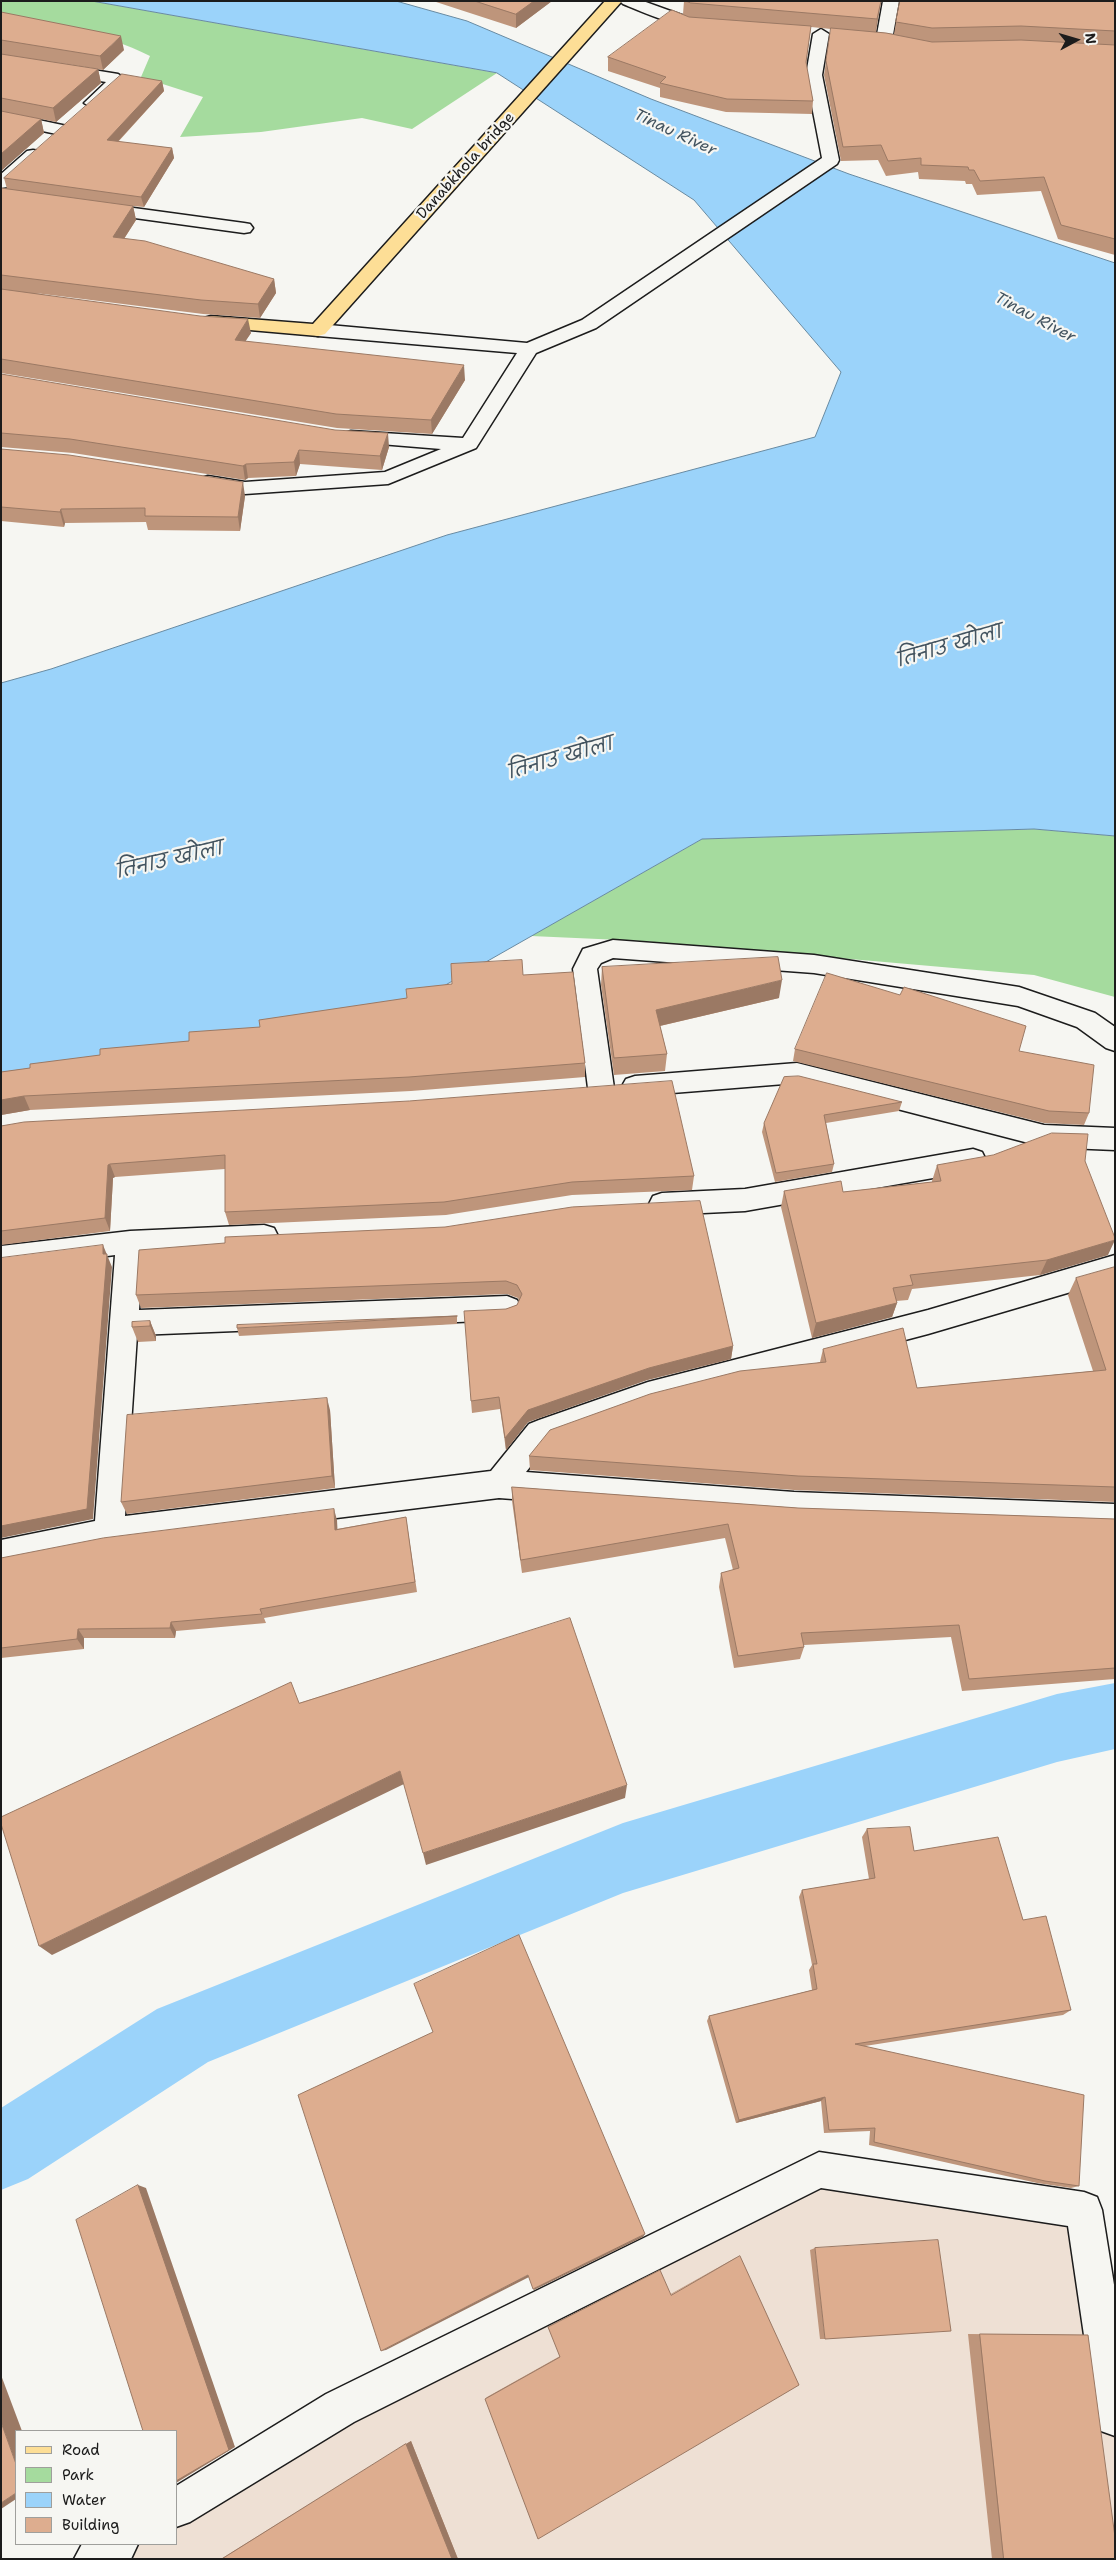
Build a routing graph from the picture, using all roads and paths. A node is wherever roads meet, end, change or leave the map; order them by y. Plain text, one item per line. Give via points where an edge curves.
1 (614, 1) edge
2 (628, 1) edge
3 (891, 1) edge
4 (716, 26) edge
5 (802, 33) edge
6 (821, 34) junction
7 (839, 36) edge
8 (866, 38) edge
9 (884, 40) junction
10 (903, 43) edge
11 (1, 60) edge
12 (1, 117) edge
13 (61, 130) junction
14 (4, 191) edge
15 (79, 205) edge
16 (244, 228) dead end
17 (193, 320) edge
18 (318, 330) junction
19 (528, 349) junction
20 (337, 436) edge
21 (469, 444) junction
22 (188, 479) edge
23 (1115, 1041) edge
24 (601, 1088) junction
25 (573, 1090) edge
26 (1044, 1136) junction
27 (1115, 1138) edge
28 (639, 1205) edge
29 (288, 1235) edge
30 (130, 1242) junction
31 (1, 1258) edge
32 (1115, 1267) edge
33 (507, 1308) edge
34 (124, 1323) junction
35 (499, 1484) junction
36 (1115, 1518) edge
37 (109, 1532) junction
38 (1, 1554) edge
39 (1115, 2417) edge
40 (178, 2507) edge
41 (116, 2545) edge
42 (94, 2559) edge

1 - 18 main road, Danabkhola bridge
2 - 4 street via 688,23
3 - 9 street
5 - 6 street
6 - 7 street
6 - 19 street via 814,75 831,160 589,324
8 - 9 street
9 - 10 street
11 - 13 street via 118,79
12 - 13 street
13 - 14 street
15 - 16 street
17 - 18 main road
18 - 19 street
19 - 21 street
20 - 21 street
21 - 22 street via 388,478 246,488
23 - 24 street via 1086,1020 1019,996 814,964 613,949 592,956 585,969
24 - 25 street
24 - 26 street via 797,1073
26 - 27 street
26 - 28 street via 1000,1153 745,1200
29 - 30 street
30 - 31 street
30 - 34 street
32 - 35 street via 928,1322 648,1395 539,1433
33 - 34 street
34 - 37 street
35 - 36 street via 794,1506
35 - 37 street
37 - 38 street
39 - 40 street via 1084,2210 819,2170 340,2408
41 - 42 street

